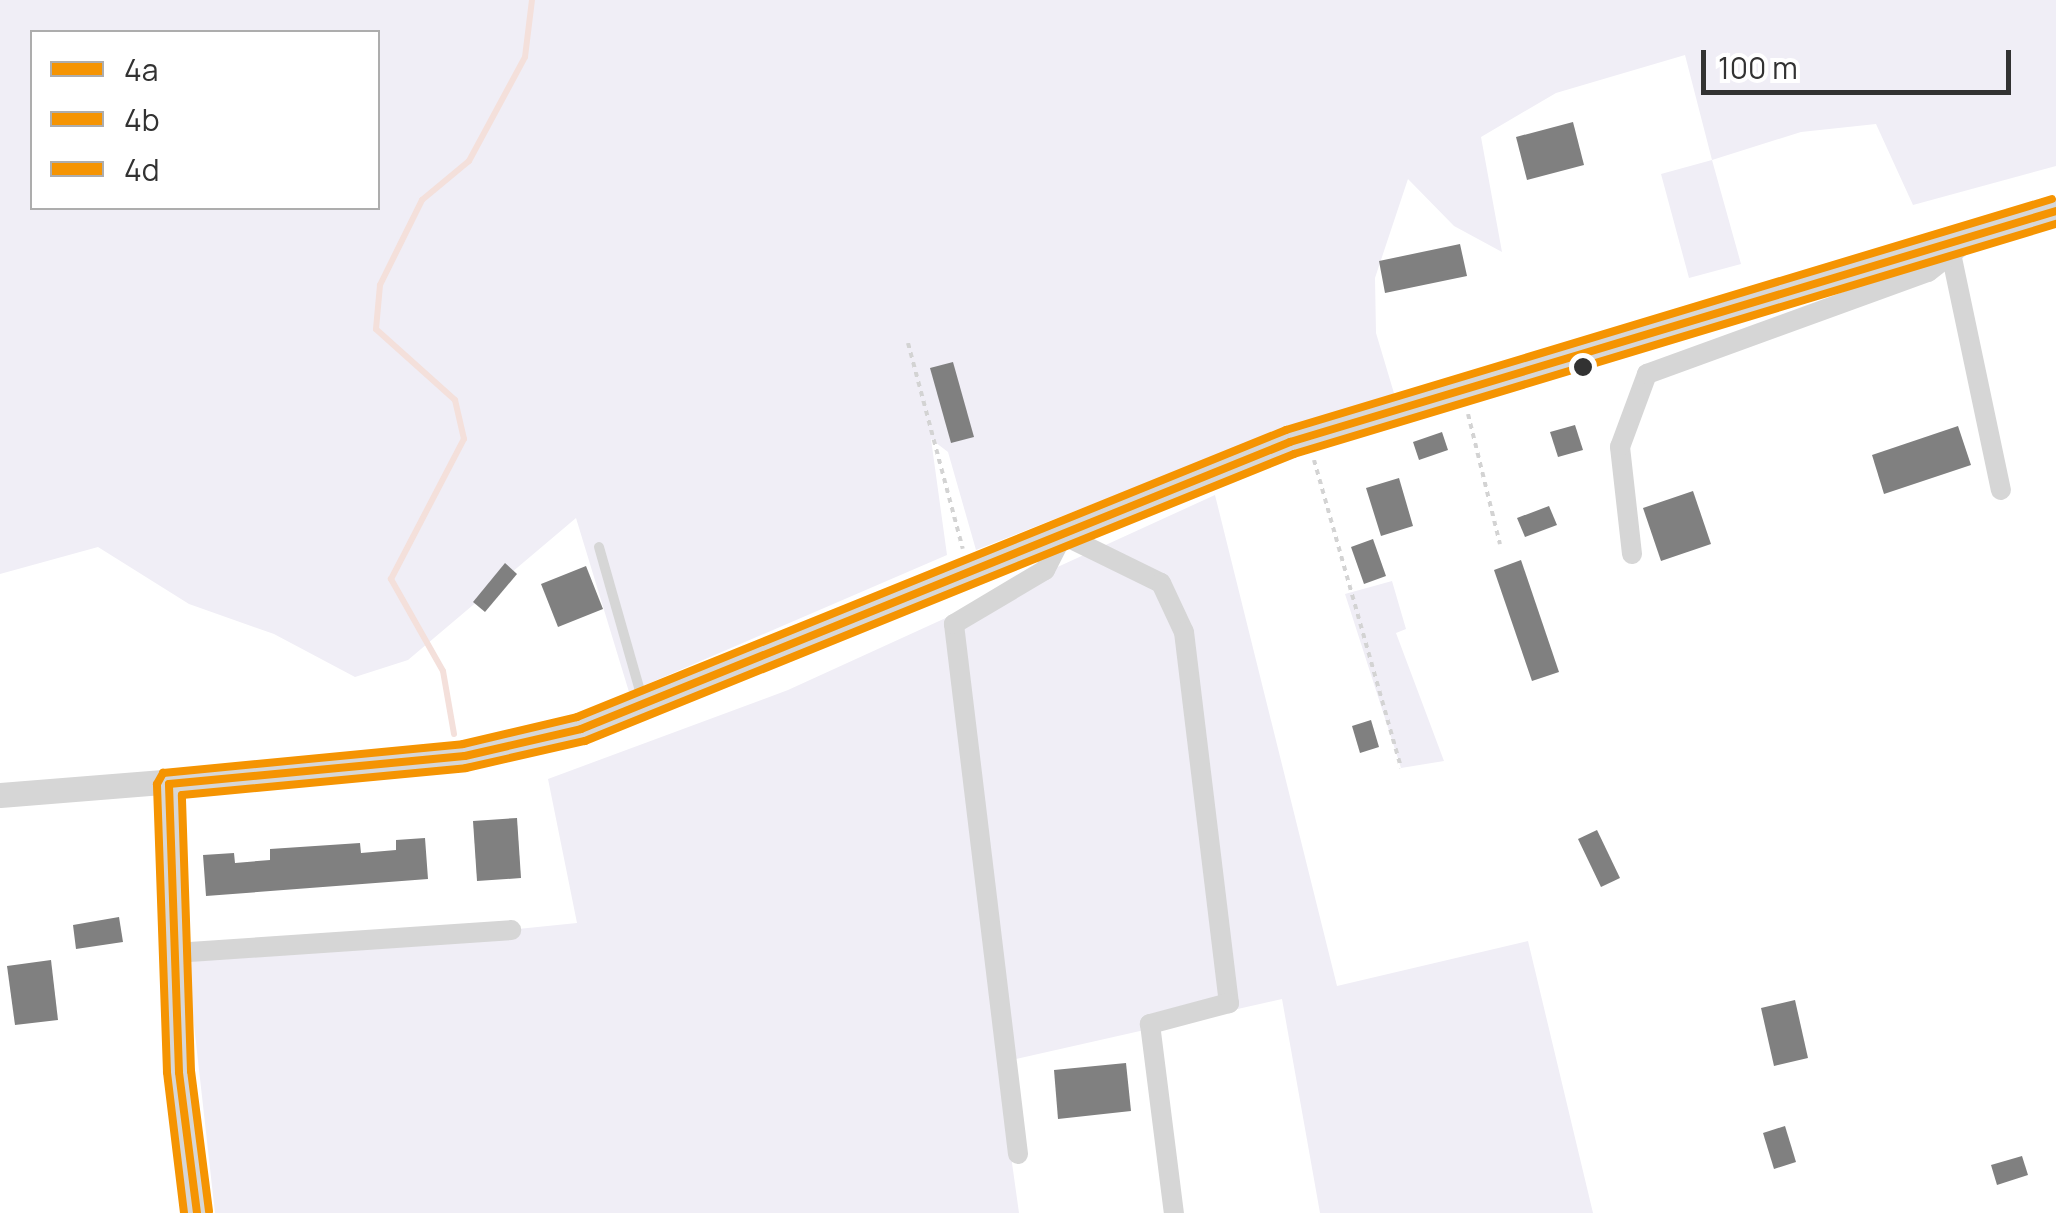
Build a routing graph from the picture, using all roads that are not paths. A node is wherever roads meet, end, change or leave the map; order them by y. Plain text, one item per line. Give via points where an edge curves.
1 (2056, 211) edge
2 (1975, 236) junction
3 (1952, 258) junction
4 (2001, 490) dead end
5 (1063, 534) junction
6 (599, 547) dead end
7 (1632, 554) dead end
8 (644, 706) junction
9 (169, 784) junction
10 (0, 795) edge
11 (511, 930) dead end
12 (174, 953) junction
13 (1018, 1154) dead end
14 (197, 1213) edge
15 (1174, 1213) edge

1 - 2 street
2 - 3 street
2 - 5 street via 1307,437
3 - 4 street
3 - 7 street via 1647,374 1620,447
5 - 8 street
5 - 13 street via 1045,570 954,624
5 - 15 street via 1161,583 1184,632 1229,1003 1150,1024
6 - 8 lane
8 - 9 street via 484,753
9 - 10 street
9 - 12 street
11 - 12 street
12 - 14 street via 178,1072

